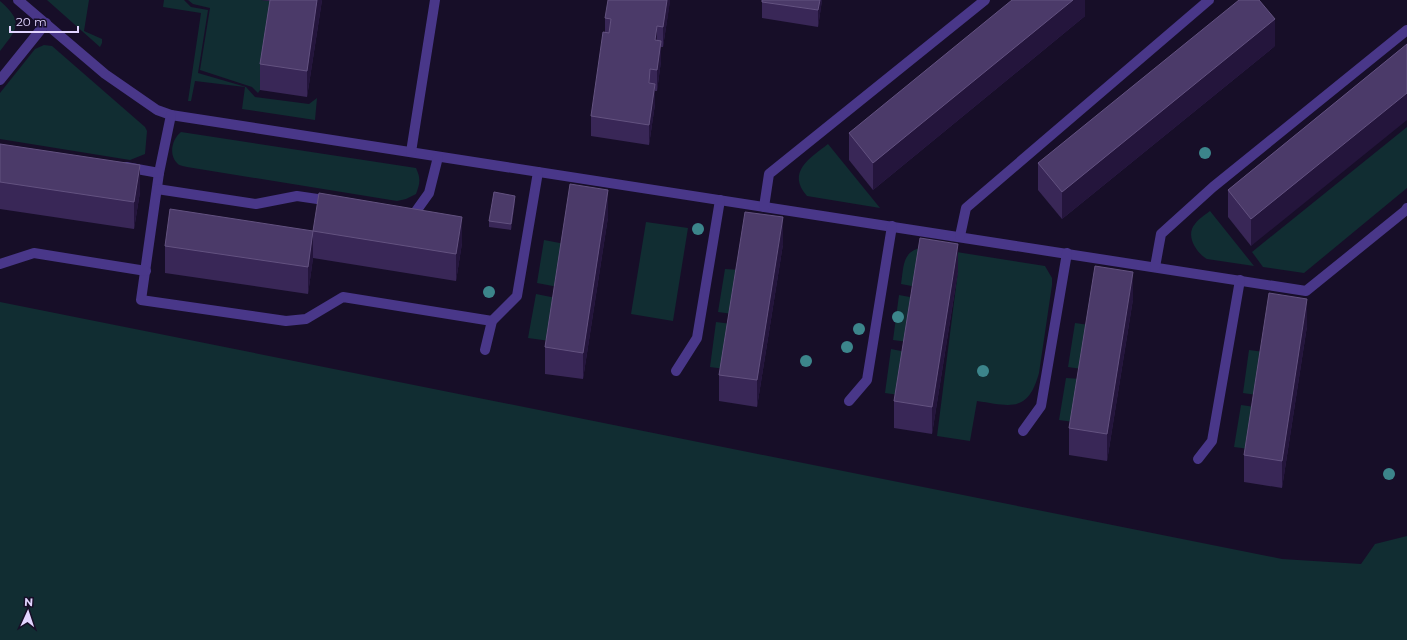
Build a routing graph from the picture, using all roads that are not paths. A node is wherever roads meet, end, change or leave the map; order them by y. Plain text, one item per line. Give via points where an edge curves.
1 (18, 0) edge
2 (435, 0) edge
3 (985, 0) edge
4 (1209, 0) edge
5 (46, 24) junction
6 (1407, 30) edge
7 (0, 80) edge
8 (171, 115) junction
9 (411, 152) junction
10 (438, 157) junction
11 (118, 166) edge
12 (538, 172) junction
13 (159, 173) junction
14 (157, 189) junction
15 (720, 200) junction
16 (344, 203) edge
17 (764, 207) junction
18 (1407, 208) edge
19 (398, 212) edge
20 (892, 226) junction
21 (960, 236) junction
22 (1067, 253) junction
23 (0, 264) edge
24 (1155, 267) junction
25 (146, 271) junction
26 (1240, 280) junction
27 (492, 321) junction
28 (485, 350) dead end
29 (676, 371) dead end
30 (849, 401) dead end
31 (1023, 431) dead end
32 (1198, 459) dead end

1 - 5 street
2 - 9 street
3 - 17 street via 769,174
4 - 21 street via 966,208
5 - 7 street
5 - 8 street via 105,74 157,110
6 - 24 street via 1214,187 1161,234
8 - 9 street
8 - 13 street
9 - 10 street
10 - 12 street
10 - 19 street via 429,193 418,209 414,214
11 - 13 street
12 - 15 street
12 - 27 street via 517,296
13 - 14 street
14 - 16 street via 256,204 297,196
14 - 25 street
15 - 17 street
15 - 29 street via 697,338
17 - 20 street
18 - 26 street via 1306,291
20 - 21 street
20 - 30 street via 867,380
21 - 22 street
22 - 24 street
22 - 31 street via 1041,406
23 - 25 street via 34,253
24 - 26 street
25 - 27 street via 141,300 286,321 306,319 343,297
26 - 32 street via 1212,441
27 - 28 street

